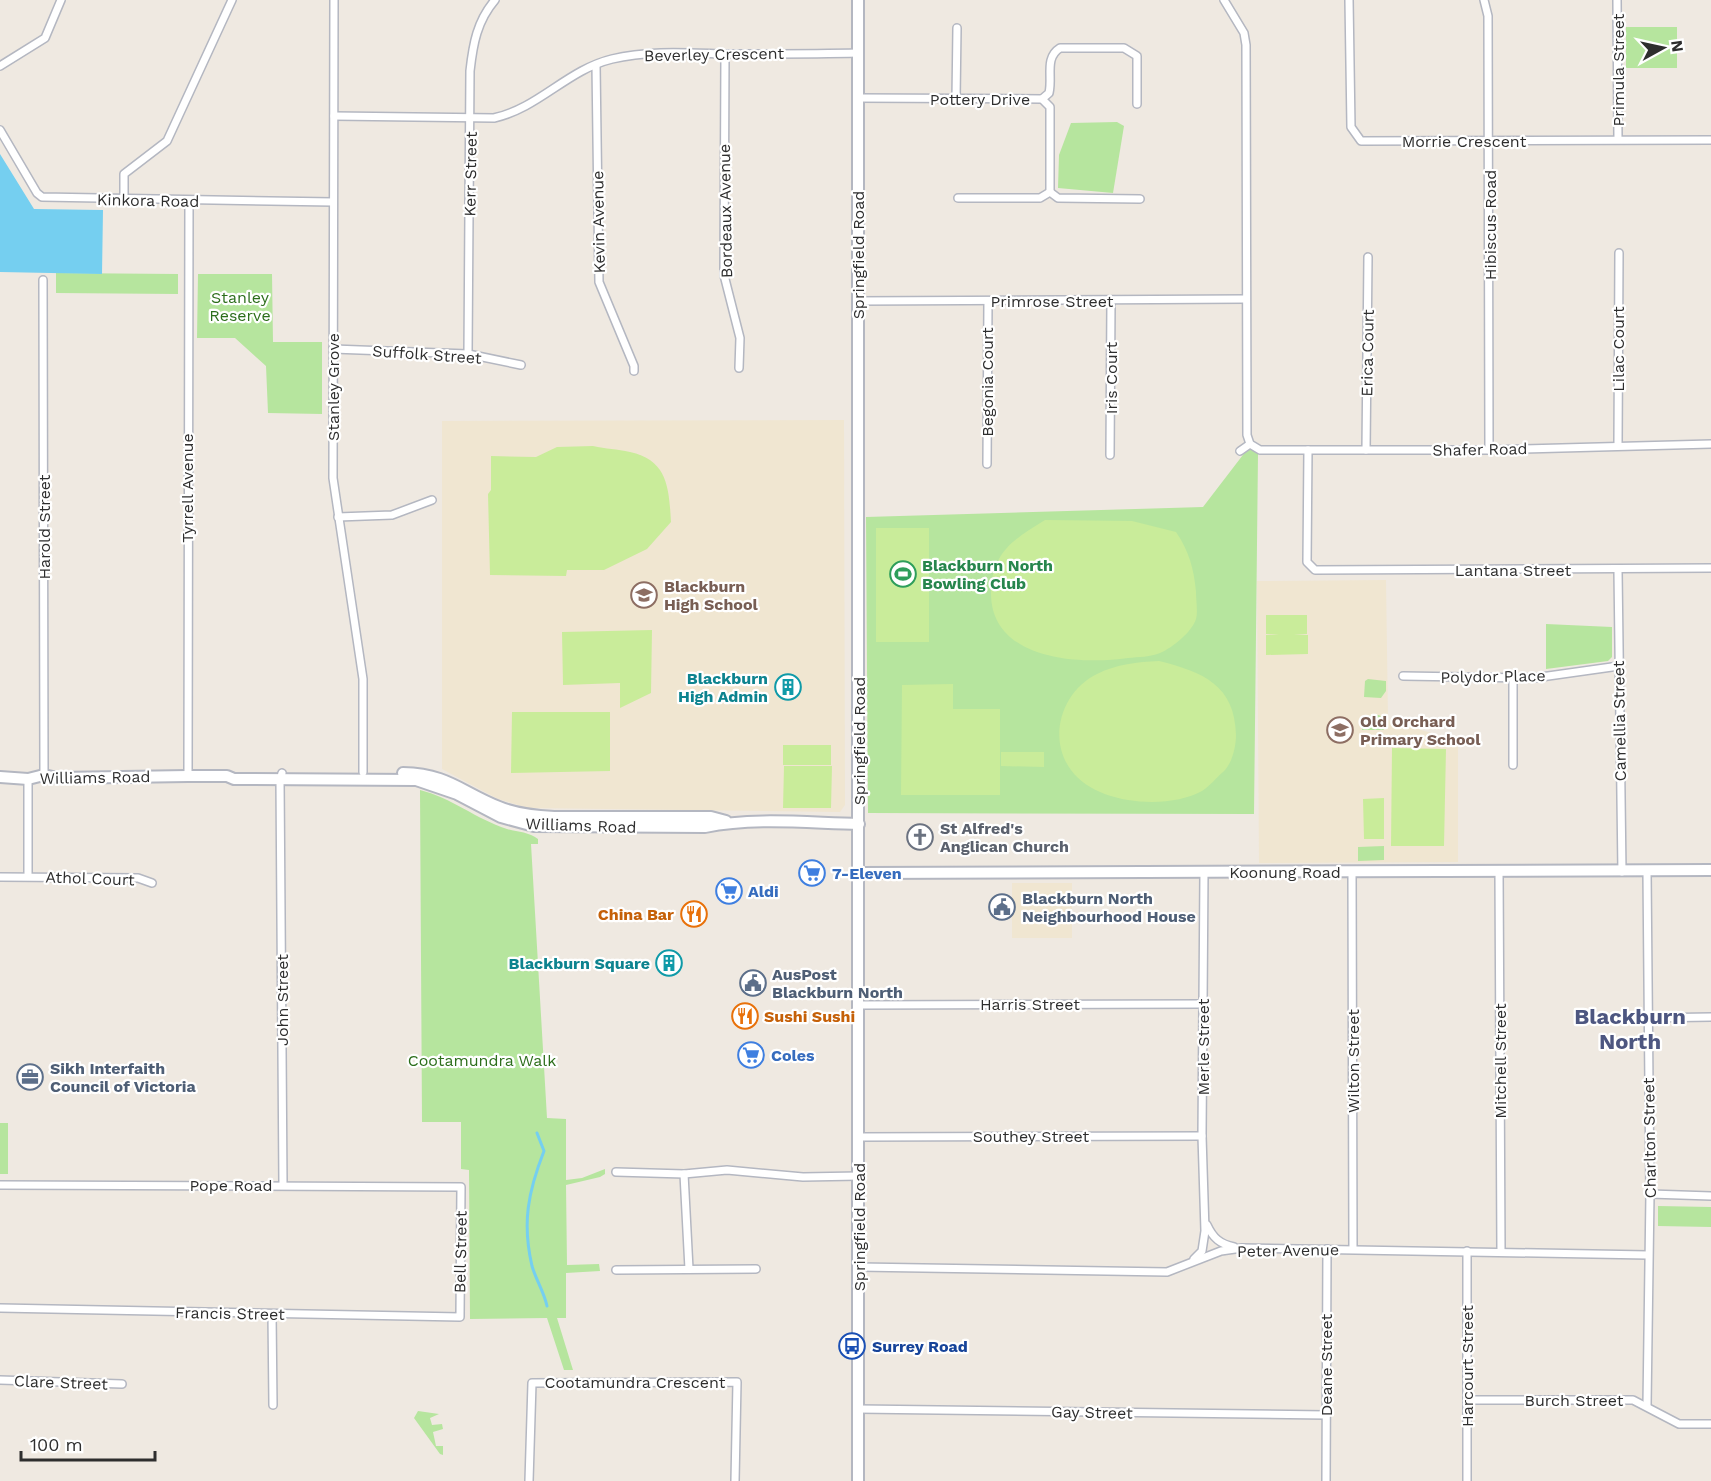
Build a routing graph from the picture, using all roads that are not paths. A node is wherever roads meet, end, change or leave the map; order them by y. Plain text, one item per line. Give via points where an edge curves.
1 (61, 0) edge
2 (232, 0) edge
3 (334, 0) edge
4 (495, 0) edge
5 (858, 0) edge
6 (1224, 0) edge
7 (1349, 0) edge
8 (1484, 0) edge
9 (1617, 0) edge
10 (957, 28) dead end
11 (858, 53) junction
12 (725, 54) junction
13 (596, 65) junction
14 (0, 66) edge
15 (858, 98) junction
16 (956, 99) junction
17 (1042, 99) junction
18 (1137, 104) dead end
19 (334, 116) junction
20 (470, 118) junction
21 (0, 130) edge
22 (1618, 140) junction
23 (1711, 140) edge
24 (1490, 141) junction
25 (1050, 192) junction
26 (958, 198) dead end
27 (124, 199) junction
28 (1140, 200) dead end
29 (189, 201) junction
30 (333, 202) junction
31 (1618, 253) dead end
32 (1368, 257) dead end
33 (43, 280) dead end
34 (1246, 299) junction
35 (858, 301) junction
36 (988, 301) junction
37 (1111, 301) junction
38 (333, 349) junction
39 (468, 354) junction
40 (521, 365) dead end
41 (739, 368) dead end
42 (634, 371) dead end
43 (1250, 444) junction
44 (1711, 444) edge
45 (1618, 445) junction
46 (1308, 450) junction
47 (1366, 450) junction
48 (1489, 450) junction
49 (1239, 451) dead end
50 (1110, 455) dead end
51 (987, 464) dead end
52 (432, 500) dead end
53 (338, 517) junction
54 (1711, 568) edge
55 (1618, 571) junction
56 (1619, 666) junction
57 (1403, 676) dead end
58 (1513, 679) junction
59 (1513, 765) dead end
60 (44, 775) junction
61 (188, 776) junction
62 (363, 776) junction
63 (0, 777) edge
64 (277, 777) junction
65 (431, 778) junction
66 (28, 779) junction
67 (613, 817) junction
68 (645, 822) junction
69 (859, 824) junction
70 (601, 826) junction
71 (1711, 870) edge
72 (1204, 872) junction
73 (1352, 872) junction
74 (1499, 872) junction
75 (1622, 872) junction
76 (1647, 872) junction
77 (859, 873) junction
78 (28, 876) junction
79 (0, 877) edge
80 (152, 883) dead end
81 (1202, 1004) junction
82 (859, 1005) junction
83 (1711, 1017) edge
84 (1647, 1018) junction
85 (1203, 1136) junction
86 (859, 1137) junction
87 (616, 1172) dead end
88 (684, 1174) junction
89 (859, 1176) junction
90 (0, 1185) edge
91 (283, 1185) junction
92 (461, 1187) joint
93 (1650, 1194) junction
94 (1711, 1196) edge
95 (1205, 1223) junction
96 (1242, 1248) junction
97 (1327, 1249) junction
98 (1353, 1249) junction
99 (1467, 1251) junction
100 (1501, 1251) junction
101 (1648, 1255) junction
102 (1191, 1262) junction
103 (859, 1267) junction
104 (689, 1269) junction
105 (756, 1269) dead end
106 (616, 1270) dead end
107 (0, 1308) edge
108 (273, 1314) junction
109 (460, 1317) joint
110 (0, 1380) edge
111 (122, 1384) dead end
112 (1467, 1400) junction
113 (273, 1405) dead end
114 (1647, 1405) junction
115 (858, 1409) junction
116 (1326, 1415) junction
117 (1711, 1424) edge
118 (529, 1481) edge
119 (735, 1481) edge
120 (858, 1481) edge
121 (1326, 1481) edge
122 (1467, 1481) edge

1 - 14 street via 45,38
2 - 27 street via 167,141 124,174
3 - 19 street, Stanley Grove
4 - 20 street, Kerr Street via 485,12 474,40
5 - 11 main road, Springfield Road
6 - 34 street via 1244,33 1246,45
7 - 24 street, Morrie Crescent via 1351,127 1361,141
8 - 24 street, Hibiscus Road via 1488,16
9 - 22 street, Primula Street
10 - 16 street
11 - 12 street, Beverley Crescent
11 - 15 main road, Springfield Road
12 - 13 street, Beverley Crescent via 647,54
12 - 41 street, Bordeaux Avenue via 724,275 740,338
13 - 20 street, Beverley Crescent via 513,114
13 - 42 street, Kevin Avenue via 599,282
15 - 16 street, Pottery Drive
15 - 35 main road, Springfield Road
16 - 17 street, Pottery Drive
17 - 18 street via 1049,93 1050,60 1060,48 1124,48 1137,56
17 - 25 street, Pottery Drive via 1050,107
19 - 20 street, Beverley Crescent
19 - 30 street, Stanley Grove
20 - 39 street, Kerr Street
21 - 27 street, Kinkora Road via 42,197
22 - 23 street, Morrie Crescent
22 - 24 street, Morrie Crescent
24 - 48 street, Hibiscus Road
25 - 26 street via 1040,198
25 - 28 street via 1058,198
27 - 29 street, Kinkora Road
29 - 30 street, Kinkora Road
29 - 61 street, Tyrrell Avenue
30 - 38 street, Stanley Grove
31 - 45 street, Lilac Court
32 - 47 street, Erica Court
33 - 60 street, Harold Street
34 - 37 street, Primrose Street
34 - 43 street
35 - 36 street, Primrose Street
35 - 69 main road, Springfield Road
36 - 37 street, Primrose Street
36 - 51 street, Begonia Court
37 - 50 street, Iris Court
38 - 39 street, Suffolk Street
38 - 53 street, Stanley Grove via 333,478
39 - 40 street, Suffolk Street
43 - 46 street, Shafer Road via 1260,450
43 - 49 street
44 - 45 street, Shafer Road
45 - 48 street, Shafer Road
46 - 47 street, Shafer Road
46 - 55 street, Lantana Street via 1307,562 1315,570
47 - 48 street, Shafer Road
52 - 53 street via 392,515
53 - 62 street, Stanley Grove via 363,679
54 - 55 street, Lantana Street
55 - 56 street, Camellia Street
56 - 58 street, Polydor Place
56 - 75 street, Camellia Street
57 - 58 street, Polydor Place
58 - 59 street
60 - 61 main road, Williams Road
60 - 66 main road, Williams Road
61 - 64 main road, Williams Road via 234,773
62 - 64 main road, Williams Road
62 - 65 main road, Williams Road
63 - 66 main road, Williams Road
64 - 91 street, John Street via 282,814
65 - 67 main road, Williams Road via 456,783 487,802 516,812 554,818
65 - 70 main road, Williams Road via 501,817 523,824
66 - 78 street, Athol Court
67 - 68 main road, Williams Road
67 - 70 main road
68 - 69 main road, Williams Road via 682,822 705,827 729,822
68 - 70 main road, Williams Road
69 - 77 main road, Springfield Road
71 - 76 main road, Koonung Road
72 - 73 main road, Koonung Road
72 - 77 main road, Koonung Road
72 - 81 street, Merle Street
73 - 74 main road, Koonung Road
73 - 98 street, Wilton Street
74 - 75 main road, Koonung Road
74 - 100 street, Mitchell Street
75 - 76 main road, Koonung Road
76 - 84 street, Charlton Street
77 - 82 main road, Springfield Road
78 - 79 street, Athol Court
78 - 80 street, Athol Court via 138,878
81 - 82 street, Harris Street
81 - 85 street, Merle Street
82 - 86 main road, Springfield Road
83 - 84 street
84 - 93 street, Charlton Street
85 - 86 street, Southey Street
85 - 95 street, Merle Street
86 - 89 main road, Springfield Road
87 - 88 street
88 - 89 street via 727,1170 802,1177
88 - 104 street
89 - 103 main road, Springfield Road
90 - 91 street, Pope Road
91 - 92 street, Pope Road
92 - 109 street, Bell Street
93 - 94 street
93 - 101 street, Charlton Street
95 - 96 street via 1221,1243
95 - 102 street, Merle Street via 1202,1251
96 - 97 street, Peter Avenue
96 - 102 street, Peter Avenue
97 - 98 street, Peter Avenue
97 - 116 street, Deane Street
98 - 99 street, Peter Avenue
99 - 100 street, Peter Avenue
99 - 112 street, Harcourt Street
100 - 101 street, Peter Avenue
101 - 114 street, Charlton Street
102 - 103 street, Peter Avenue via 1167,1272
103 - 115 main road, Springfield Road
104 - 105 street
104 - 106 street
107 - 108 street, Francis Street
108 - 109 street, Francis Street
108 - 113 street
110 - 111 street, Clare Street
112 - 114 street, Burch Street via 1633,1400
112 - 122 street, Harcourt Street
114 - 117 street, Burch Street via 1679,1424
115 - 116 street, Gay Street
115 - 120 main road, Springfield Road
116 - 121 street, Deane Street
118 - 119 street, Cootamundra Crescent via 532,1383 632,1381 736,1382

